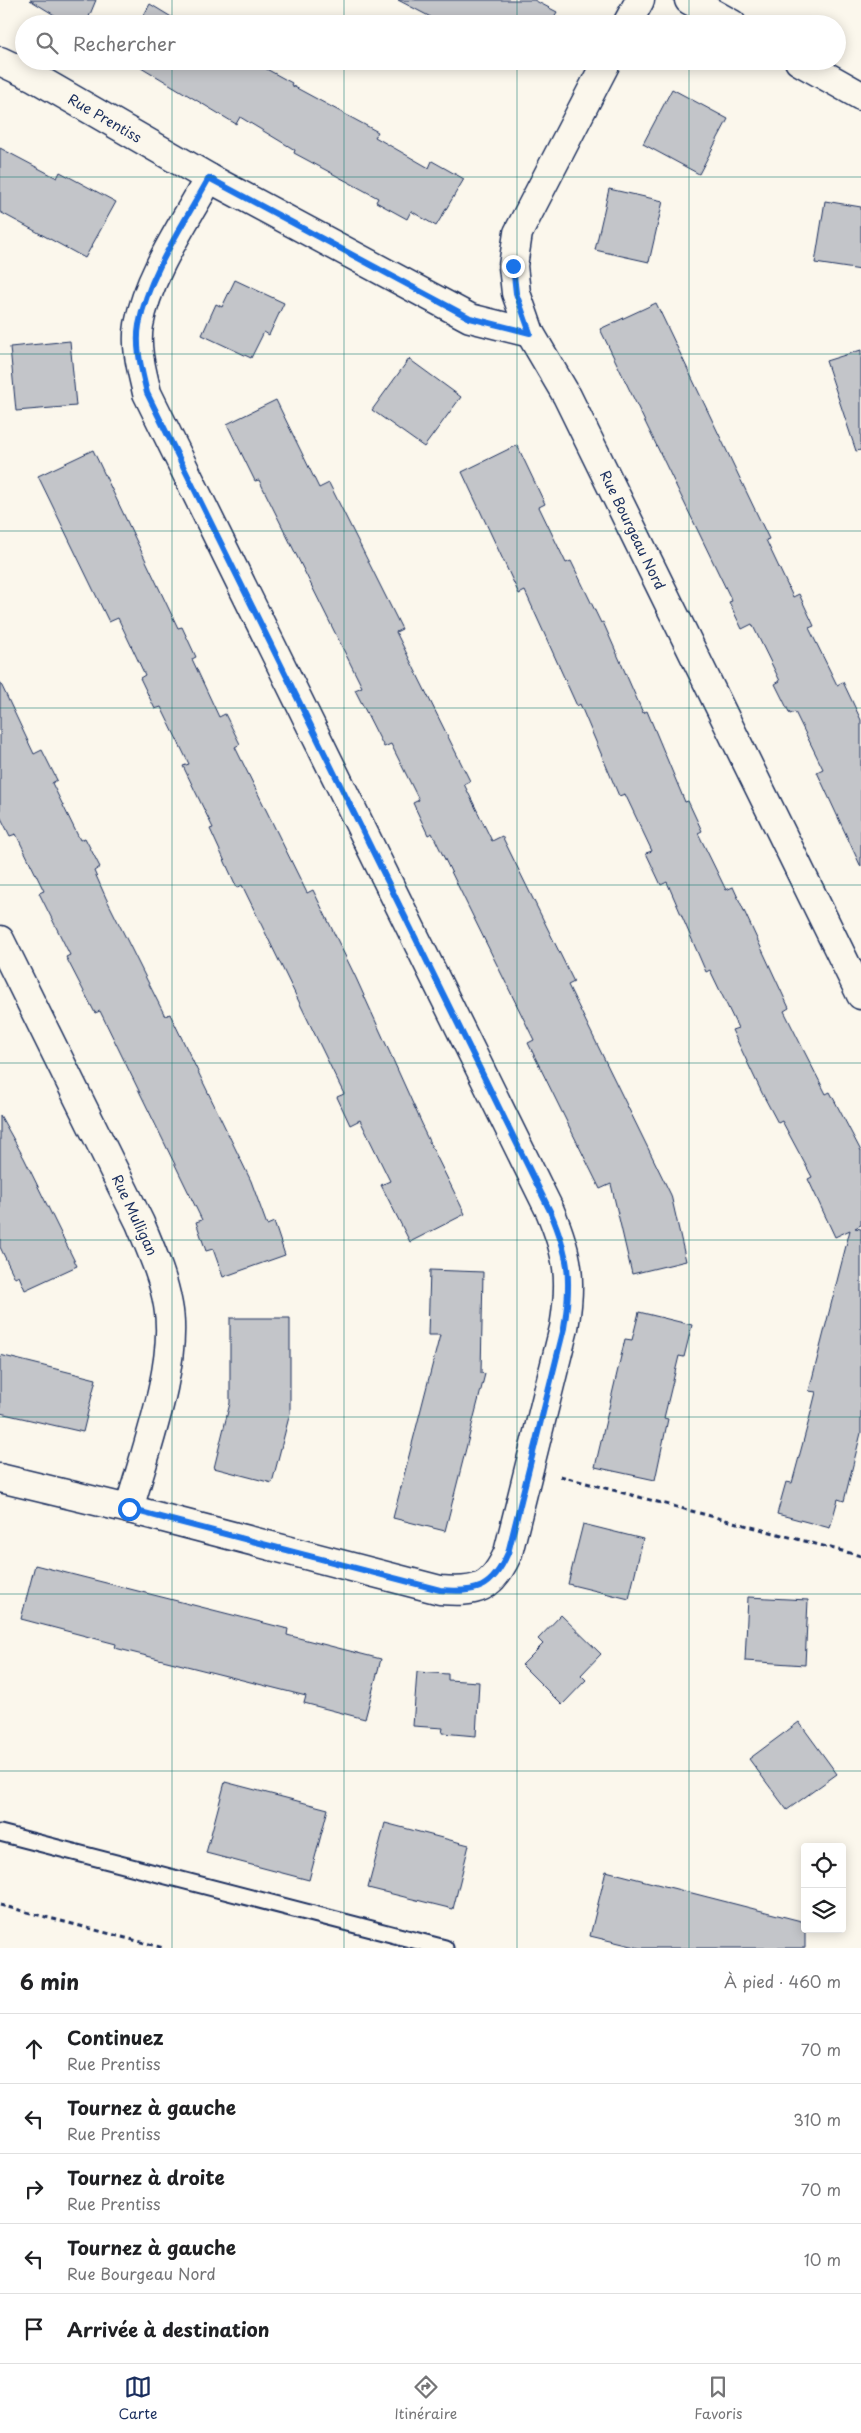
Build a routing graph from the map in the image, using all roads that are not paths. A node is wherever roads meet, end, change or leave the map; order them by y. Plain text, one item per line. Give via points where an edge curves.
1 (640, 0) edge
2 (690, 0) edge
3 (632, 15) edge
4 (716, 15) edge
5 (0, 61) edge
6 (15, 68) edge
7 (19, 70) edge
8 (602, 70) edge
9 (815, 70) edge
10 (861, 96) edge
11 (209, 178) junction
12 (530, 333) junction
13 (0, 940) edge
14 (861, 995) edge
15 (0, 1478) edge
16 (129, 1509) junction
17 (0, 1833) edge
18 (445, 1948) edge

1 - 3 street
2 - 4 street
5 - 6 street, Rue Prentiss
7 - 11 street, Rue Prentiss
8 - 12 street, Rue Bourgeau Nord via 518,233 513,266 516,293
9 - 10 street
11 - 12 street, Rue Prentiss via 470,318
11 - 16 street via 148,294 139,326 139,361 147,393 550,1211 563,1241 570,1295 508,1553 499,1573 482,1587 462,1592 440,1590
12 - 14 street, Rue Bourgeau Nord via 567,396
13 - 16 street, Rue Mulligan via 140,1223 160,1269 169,1307 171,1340 166,1374
15 - 16 street
17 - 18 lane

